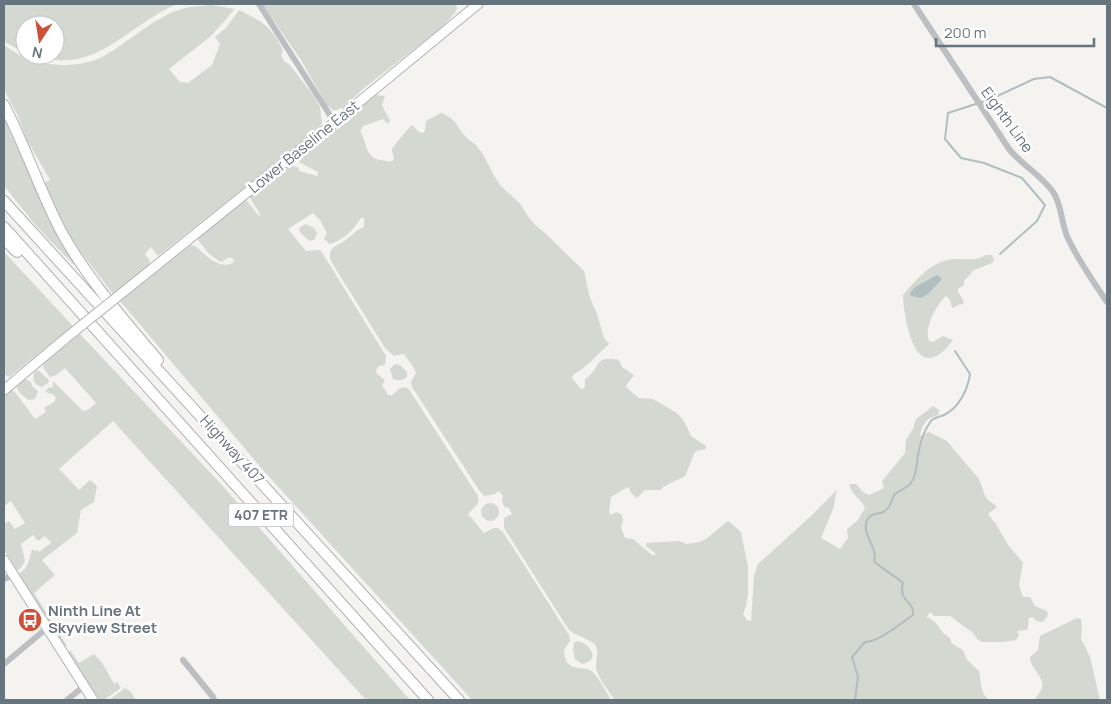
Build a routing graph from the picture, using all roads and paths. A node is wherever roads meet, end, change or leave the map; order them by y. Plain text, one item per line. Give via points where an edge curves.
1 (259, 4) edge
2 (478, 4) edge
3 (914, 4) edge
4 (4, 105) edge
5 (334, 123) junction
6 (4, 201) edge
7 (4, 227) edge
8 (4, 238) edge
9 (1107, 302) edge
10 (95, 330) junction
11 (169, 381) junction
12 (4, 390) edge
13 (4, 560) edge
14 (13, 574) junction
15 (4, 579) edge
16 (47, 628) junction
17 (183, 660) dead end
18 (4, 664) edge
19 (84, 686) junction
20 (67, 700) edge
21 (93, 700) edge
22 (214, 700) edge
23 (428, 700) edge
24 (459, 700) edge

1 - 5 street
2 - 5 main road, Lower Baseline East
3 - 9 street, Eighth Line via 1017,159 1053,192 1068,237
4 - 11 highway via 63,235 161,364
5 - 12 main road, Lower Baseline East, bridge
6 - 11 highway, Highway 407 / 407 ETR
7 - 10 highway, Highway 407 / 407 ETR
8 - 10 highway
10 - 23 highway, Highway 407 / 407 ETR
11 - 24 highway, Highway 407 / 407 ETR
13 - 14 main road
14 - 15 street
14 - 16 main road
16 - 18 street
16 - 19 main road
17 - 22 street
19 - 20 street
19 - 21 main road

